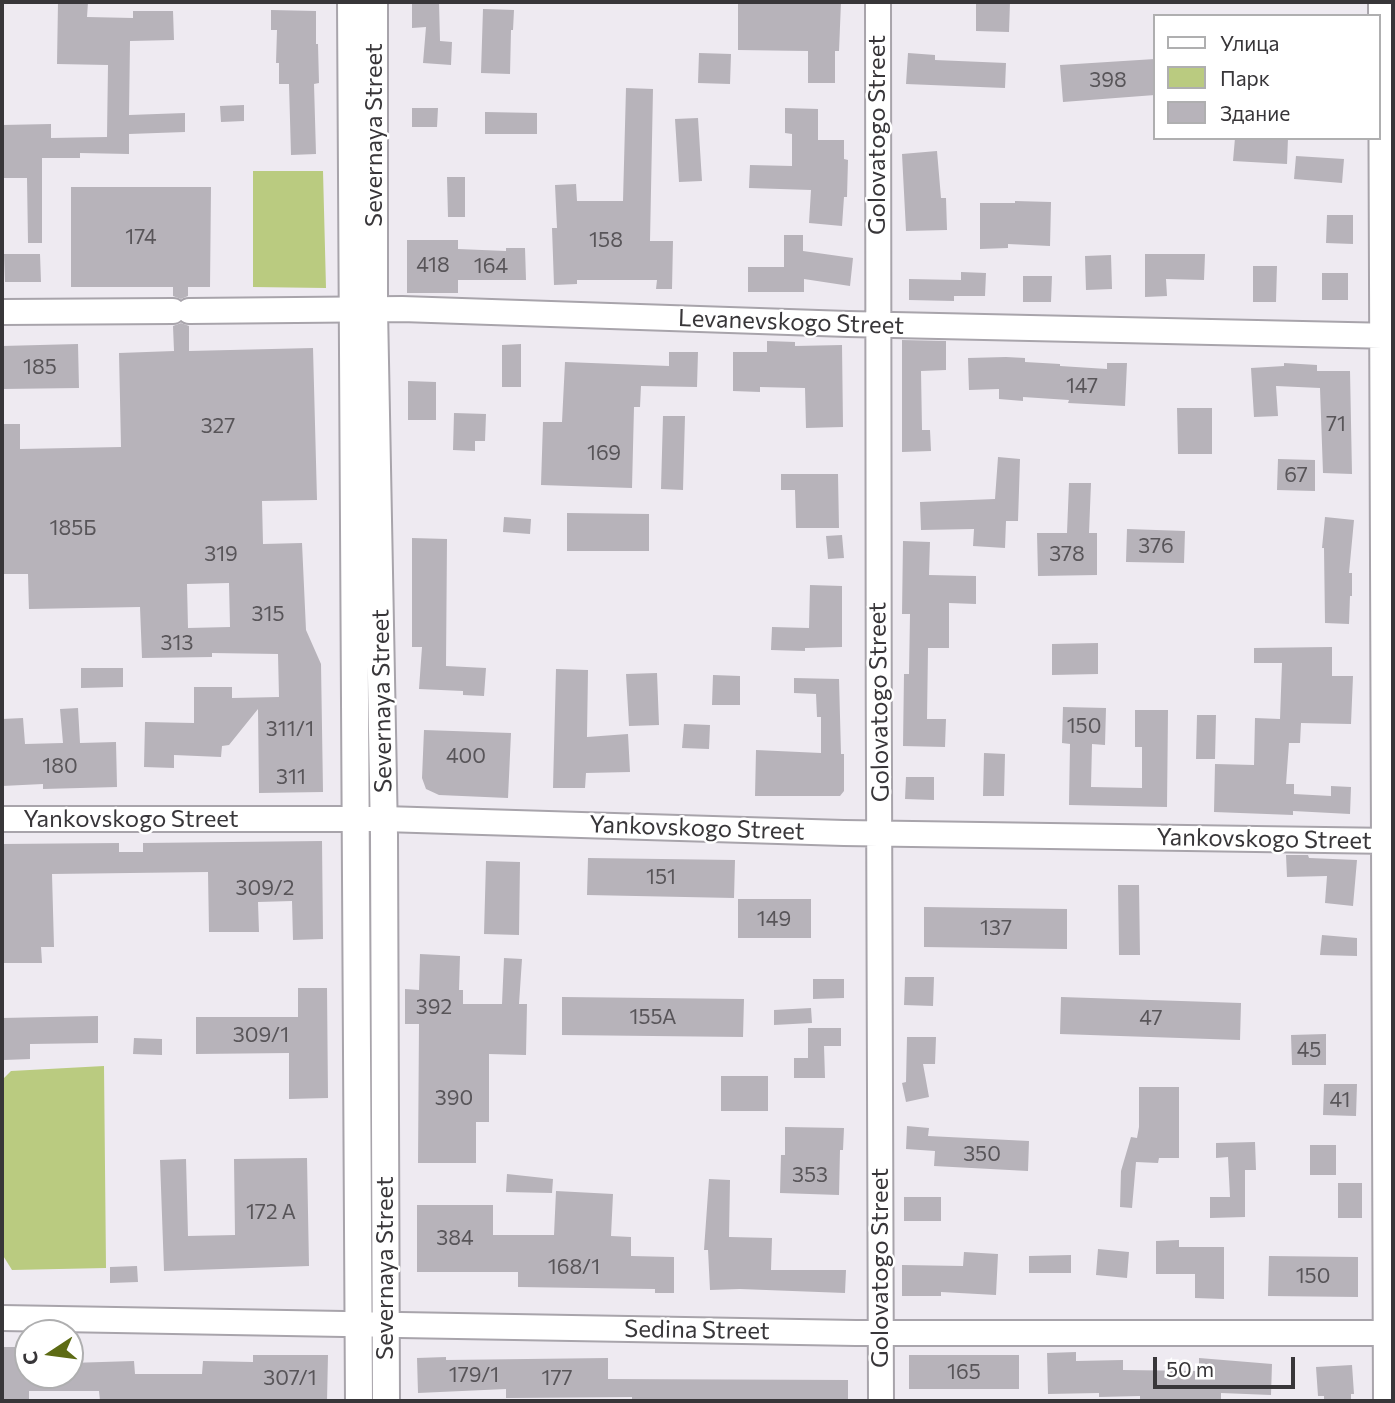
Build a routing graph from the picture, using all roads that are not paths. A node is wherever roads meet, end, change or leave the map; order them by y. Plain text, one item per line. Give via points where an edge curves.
1 (351, 2) edge
2 (374, 2) edge
3 (878, 2) edge
4 (1381, 2) edge
5 (363, 309) junction
6 (2, 312) edge
7 (876, 324) junction
8 (1388, 336) edge
9 (357, 818) junction
10 (384, 818) junction
11 (2, 819) edge
12 (881, 834) junction
13 (1390, 841) edge
14 (2, 1318) edge
15 (358, 1320) junction
16 (385, 1321) junction
17 (891, 1333) junction
18 (1389, 1333) edge
19 (359, 1401) edge
20 (386, 1401) edge
21 (881, 1401) edge
22 (1386, 1401) edge

1 - 5 main road, Severnaya Street
2 - 5 main road, Severnaya Street
3 - 7 street, Golovatogo Street
4 - 8 street
5 - 6 street, Levanevskogo Street
5 - 7 street, Levanevskogo Street
5 - 9 main road, Severnaya Street
5 - 10 main road, Severnaya Street
7 - 8 street, Levanevskogo Street
7 - 12 street, Golovatogo Street
8 - 13 street
9 - 10 street, Yankovskogo Street
9 - 11 street, Yankovskogo Street
9 - 15 main road, Severnaya Street
10 - 12 street, Yankovskogo Street
10 - 16 main road, Severnaya Street
12 - 13 street, Yankovskogo Street
12 - 17 street, Golovatogo Street
13 - 18 street
14 - 15 street, Sedina Street
15 - 16 street, Sedina Street
15 - 19 main road, Severnaya Street
16 - 17 street, Sedina Street
16 - 20 main road, Severnaya Street
17 - 18 street, Sedina Street
17 - 21 street, Golovatogo Street
18 - 22 street

